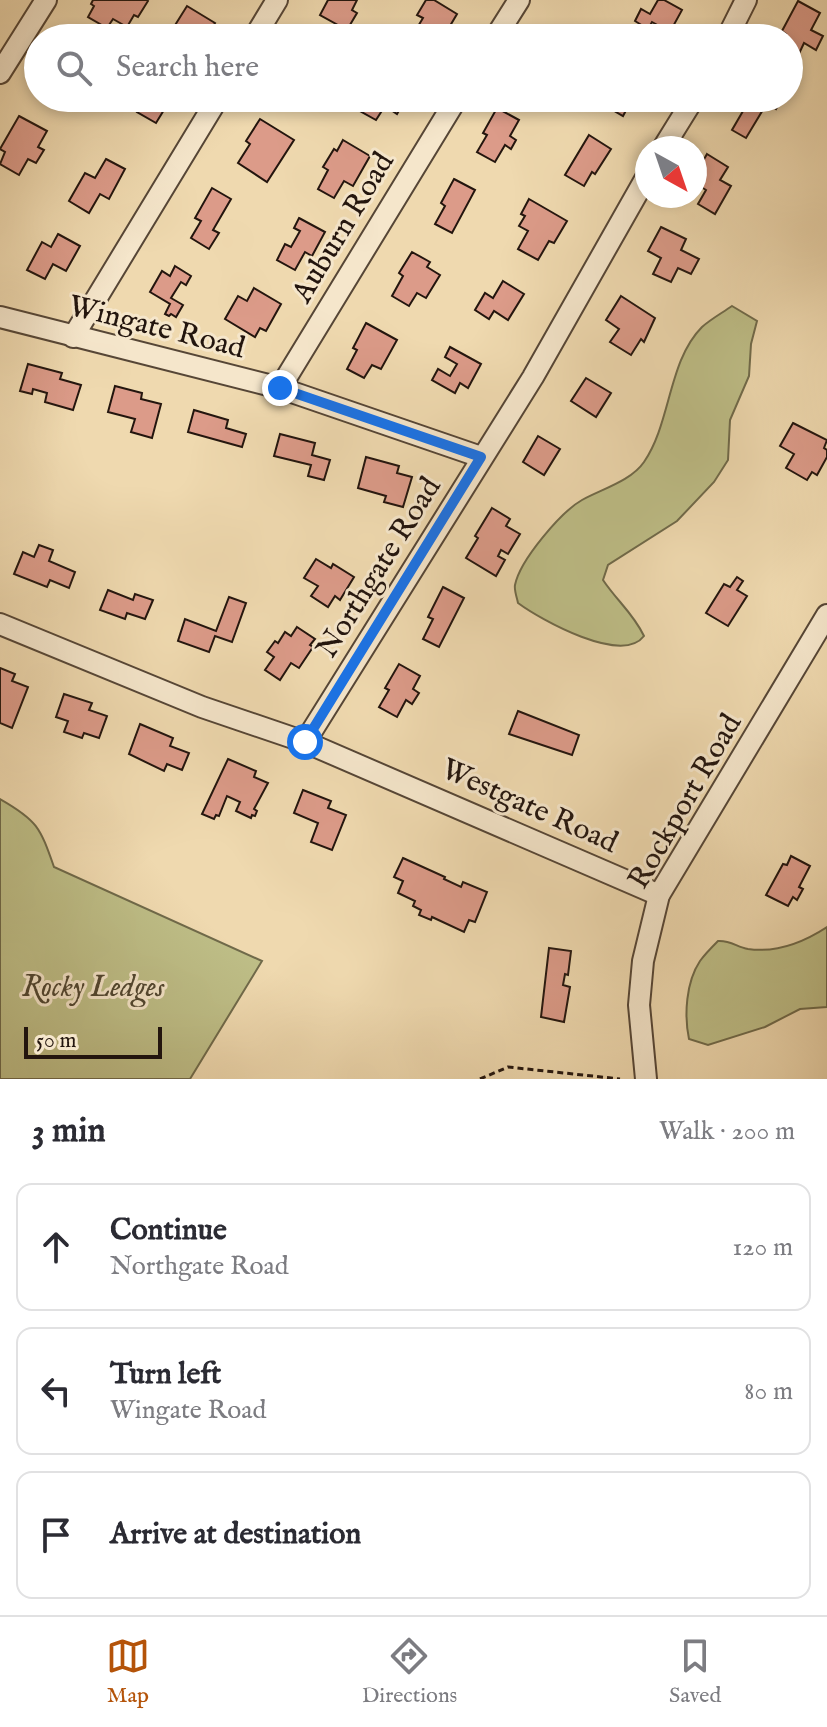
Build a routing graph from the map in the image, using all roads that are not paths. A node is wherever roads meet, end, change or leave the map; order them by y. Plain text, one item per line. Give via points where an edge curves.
1 (46, 0) edge
2 (277, 0) edge
3 (519, 0) edge
4 (746, 0) edge
5 (31, 24) edge
6 (262, 24) edge
7 (504, 24) edge
8 (734, 24) edge
9 (24, 35) edge
10 (0, 73) edge
11 (210, 112) edge
12 (448, 112) edge
13 (685, 112) edge
14 (670, 136) edge
15 (635, 197) edge
16 (0, 317) edge
17 (73, 337) junction
18 (280, 388) junction
19 (481, 457) junction
20 (827, 615) edge
21 (0, 624) edge
22 (305, 742) junction
23 (659, 895) junction
24 (646, 1079) edge

1 - 5 street
2 - 6 street
3 - 7 street
4 - 8 street
9 - 10 street
11 - 17 street
12 - 18 street, Auburn Road
13 - 14 street
15 - 19 street, Northgate Road
16 - 17 street, Wingate Road
17 - 18 street, Wingate Road
18 - 19 street, Wingate Road
19 - 22 street, Northgate Road
20 - 23 street, Rockport Road
21 - 22 street, Westgate Road via 202,707
22 - 23 street, Westgate Road
23 - 24 street, Rockport Road via 639,1005

